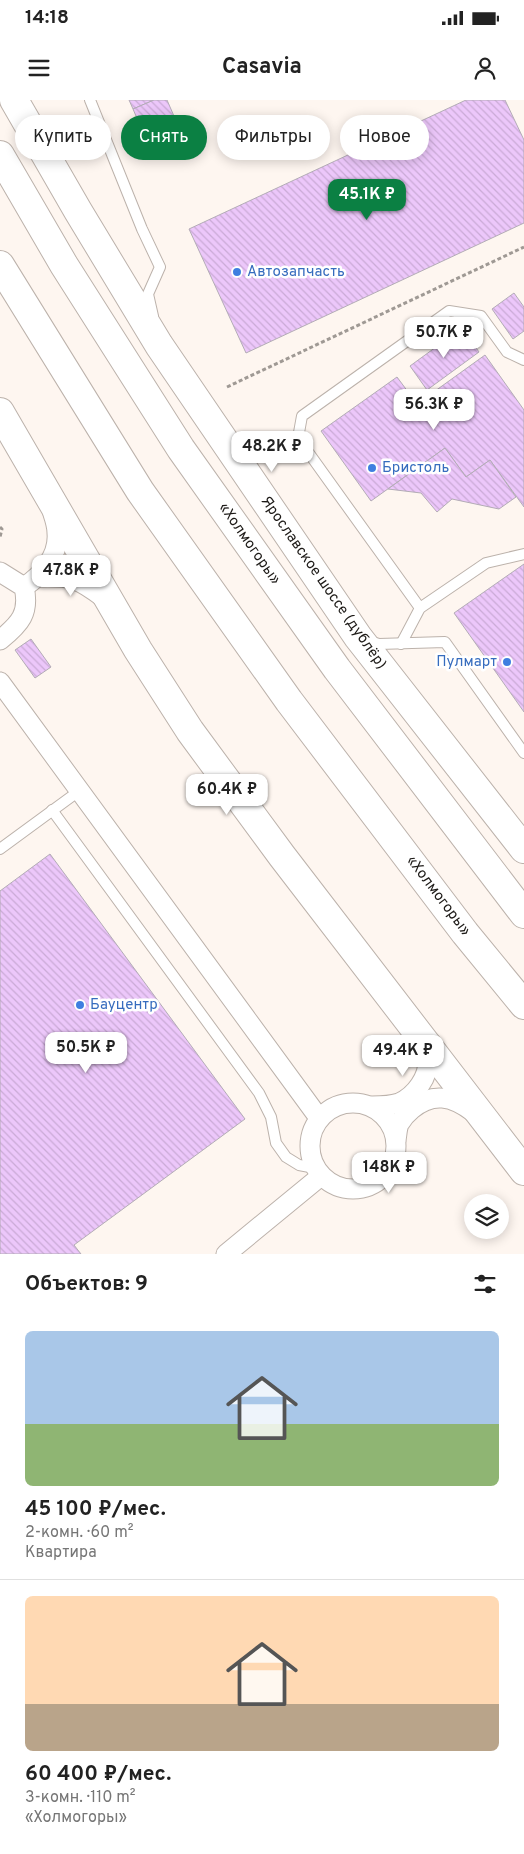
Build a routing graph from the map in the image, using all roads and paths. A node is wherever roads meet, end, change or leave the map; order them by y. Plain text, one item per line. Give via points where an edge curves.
1 (14, 100) edge
2 (90, 100) edge
3 (0, 155) edge
4 (524, 248) edge
5 (0, 266) edge
6 (159, 345) junction
7 (524, 360) edge
8 (227, 387) dead end
9 (0, 412) edge
10 (50, 499) junction
11 (0, 527) edge
12 (0, 536) edge
13 (524, 554) edge
14 (0, 572) edge
15 (31, 582) junction
16 (108, 601) junction
17 (420, 608) junction
18 (358, 637) junction
19 (0, 640) edge
20 (401, 644) junction
21 (0, 682) edge
22 (524, 753) edge
23 (79, 791) junction
24 (52, 810) junction
25 (0, 849) edge
26 (524, 849) edge
27 (524, 914) edge
28 (524, 1005) edge
29 (421, 1038) junction
30 (372, 1106) junction
31 (319, 1118) junction
32 (482, 1119) junction
33 (396, 1140) junction
34 (318, 1172) junction
35 (524, 1172) edge
36 (226, 1254) edge

1 - 6 main road, Ярославское шоссе (дублёр)
2 - 6 lane via 160,267 148,294
3 - 27 main road, «Холмогоры» via 64,265 181,449 337,669
4 - 8 path
5 - 28 main road, «Холмогоры» via 140,491 283,693 465,933
6 - 18 main road, Ярославское шоссе (дублёр)
7 - 17 lane via 507,352 481,316 449,310 302,416 298,438
9 - 10 main road
10 - 15 street via 58,534 54,554
10 - 16 main road
11 - 12 path
13 - 17 lane via 486,563
14 - 15 street
15 - 16 street via 63,576 85,584
15 - 19 street via 23,616 15,628
16 - 29 main road via 190,731
17 - 20 lane
18 - 20 lane via 379,644
18 - 26 main road, Ярославское шоссе (дублёр)
20 - 22 lane via 445,642
21 - 23 street
23 - 24 lane
23 - 31 street
24 - 25 lane
24 - 34 lane via 259,1093 271,1118 276,1142 286,1158
29 - 30 street via 428,1057 423,1081 400,1102
29 - 32 main road
30 - 31 street via 344,1104
30 - 33 street via 387,1120
31 - 34 street via 310,1137 309,1148
32 - 33 street via 452,1099 426,1100 400,1123
32 - 35 main road
33 - 34 street via 391,1166 372,1185 340,1188
34 - 36 street

